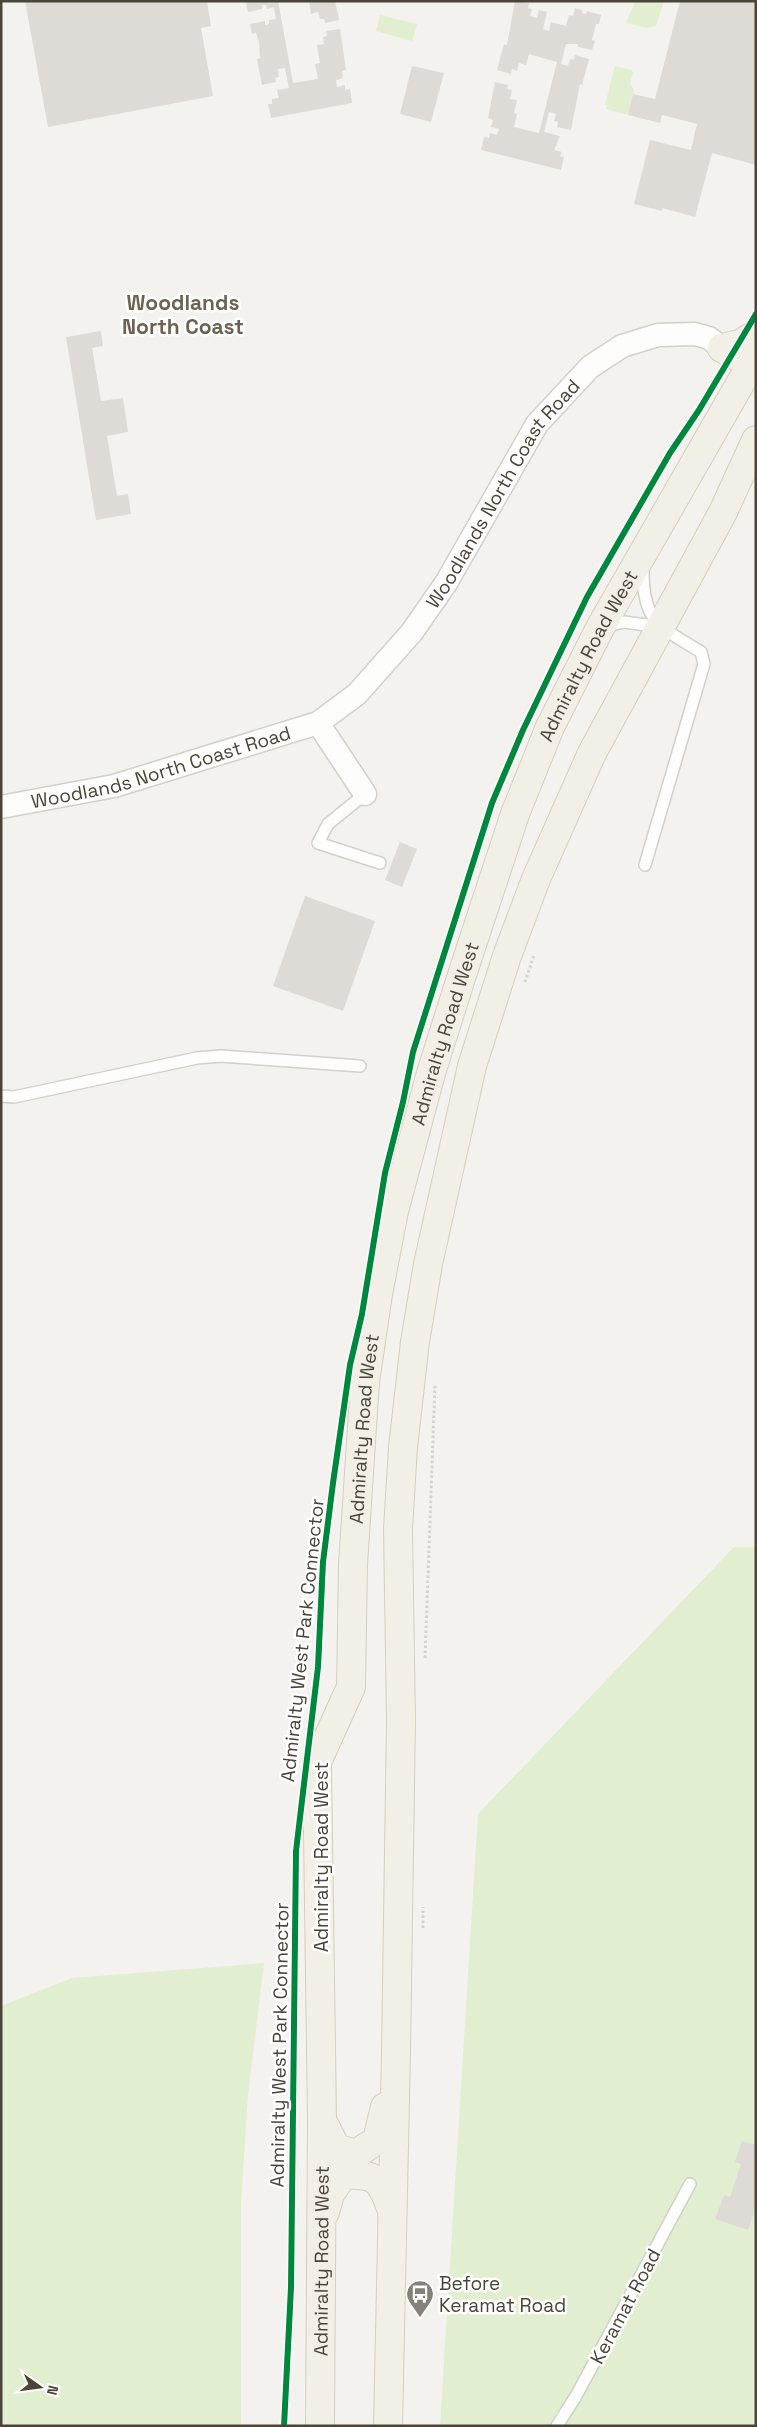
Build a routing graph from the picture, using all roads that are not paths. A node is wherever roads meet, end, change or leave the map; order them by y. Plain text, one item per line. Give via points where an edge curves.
1 (756, 334) edge
2 (722, 348) junction
3 (755, 364) edge
4 (756, 440) edge
5 (643, 556) junction
6 (661, 627) junction
7 (600, 628) junction
8 (318, 723) junction
9 (365, 794) joint
10 (1, 807) edge
11 (380, 863) dead end
12 (645, 865) dead end
13 (360, 1066) dead end
14 (1, 1096) edge
15 (396, 2052) junction
16 (322, 2120) junction
17 (690, 2184) dead end
18 (393, 2214) junction
19 (321, 2228) junction
20 (320, 2426) edge
21 (388, 2426) edge
22 (556, 2426) edge

1 - 2 main road via 740,344
2 - 3 main road
2 - 8 street, Woodlands North Coast Road via 709,338 695,334 658,335 622,346 590,367 537,424 446,583 412,632 357,694
3 - 5 main road, Admiralty Road West
4 - 6 main road, Admiralty Road West
5 - 6 lane via 642,591 648,611
5 - 7 main road, Admiralty Road West
6 - 7 lane via 624,622
6 - 12 lane via 701,652 704,664
6 - 15 main road, Admiralty Road West via 592,753 536,879 507,956 472,1066 428,1264 404,1437 398,1529 400,1720
7 - 16 main road, Admiralty Road West via 550,728 512,824 431,1074 394,1211 378,1294 365,1382 355,1514 351,1687 318,1762
8 - 9 street
8 - 10 street, Woodlands North Coast Road via 114,786
9 - 11 lane via 328,824 318,842
13 - 14 lane via 221,1056 197,1058 14,1097
15 - 16 main road via 377,2140 356,2154 336,2148
15 - 18 main road, Admiralty Road West
16 - 19 main road, Admiralty Road West
17 - 22 lane, Keramat Road via 576,2396
18 - 19 main road via 383,2185 364,2174 343,2175 330,2194
18 - 21 main road, Admiralty Road West
19 - 20 main road, Admiralty Road West

